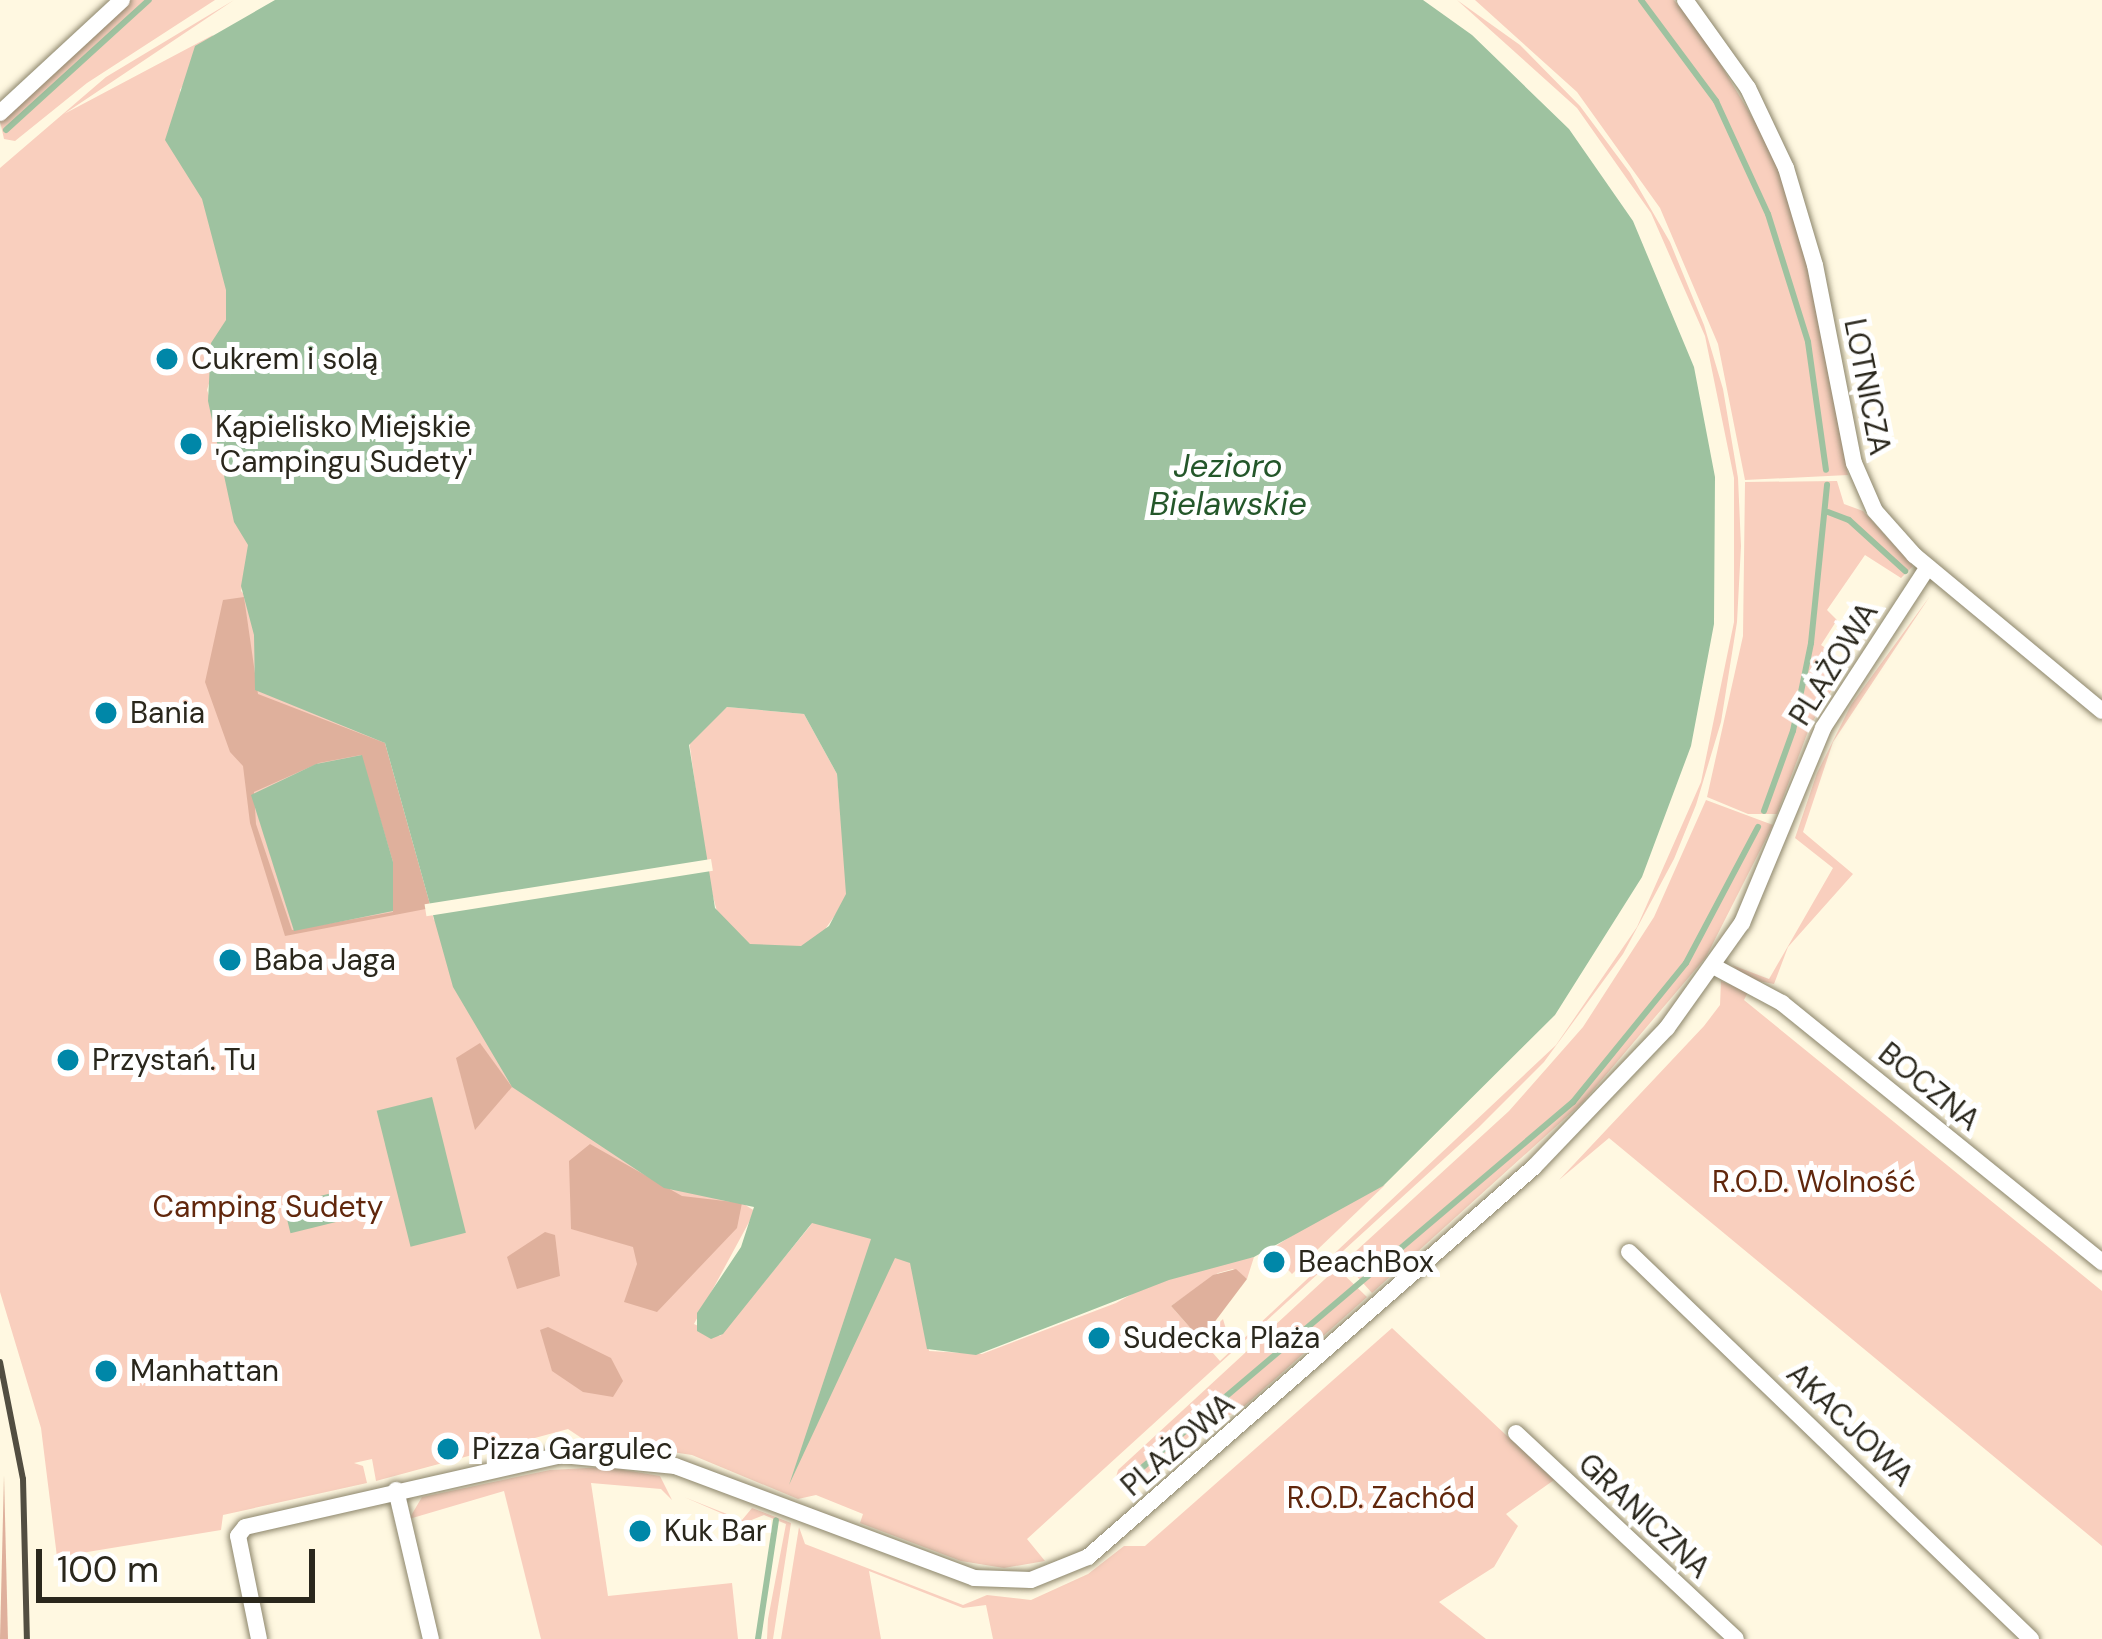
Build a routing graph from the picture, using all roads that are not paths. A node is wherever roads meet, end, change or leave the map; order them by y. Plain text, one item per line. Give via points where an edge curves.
1 (122, 0) edge
2 (1685, 0) edge
3 (0, 113) edge
4 (1928, 567) junction
5 (2102, 711) edge
6 (1714, 967) junction
7 (1629, 1252) dead end
8 (2102, 1262) edge
9 (1516, 1433) dead end
10 (396, 1490) junction
11 (259, 1639) edge
12 (431, 1639) edge
13 (1736, 1639) edge
14 (2031, 1639) edge

1 - 3 street
2 - 4 street, LOTNICZA via 1739,73 1786,167 1860,483 1890,531
4 - 5 street, LOTNICZA
4 - 6 street, PLAŻOWA via 1823,728 1769,868
6 - 8 street, BOCZNA via 1783,1003
6 - 10 street, PLAŻOWA via 1644,1055 1541,1161 1119,1533 1061,1572 1009,1582 965,1576 630,1456 548,1456
7 - 14 street, AKACJOWA
9 - 13 street, GRANICZNA
10 - 11 street, PLAŻOWA via 259,1521 238,1536
10 - 12 street

